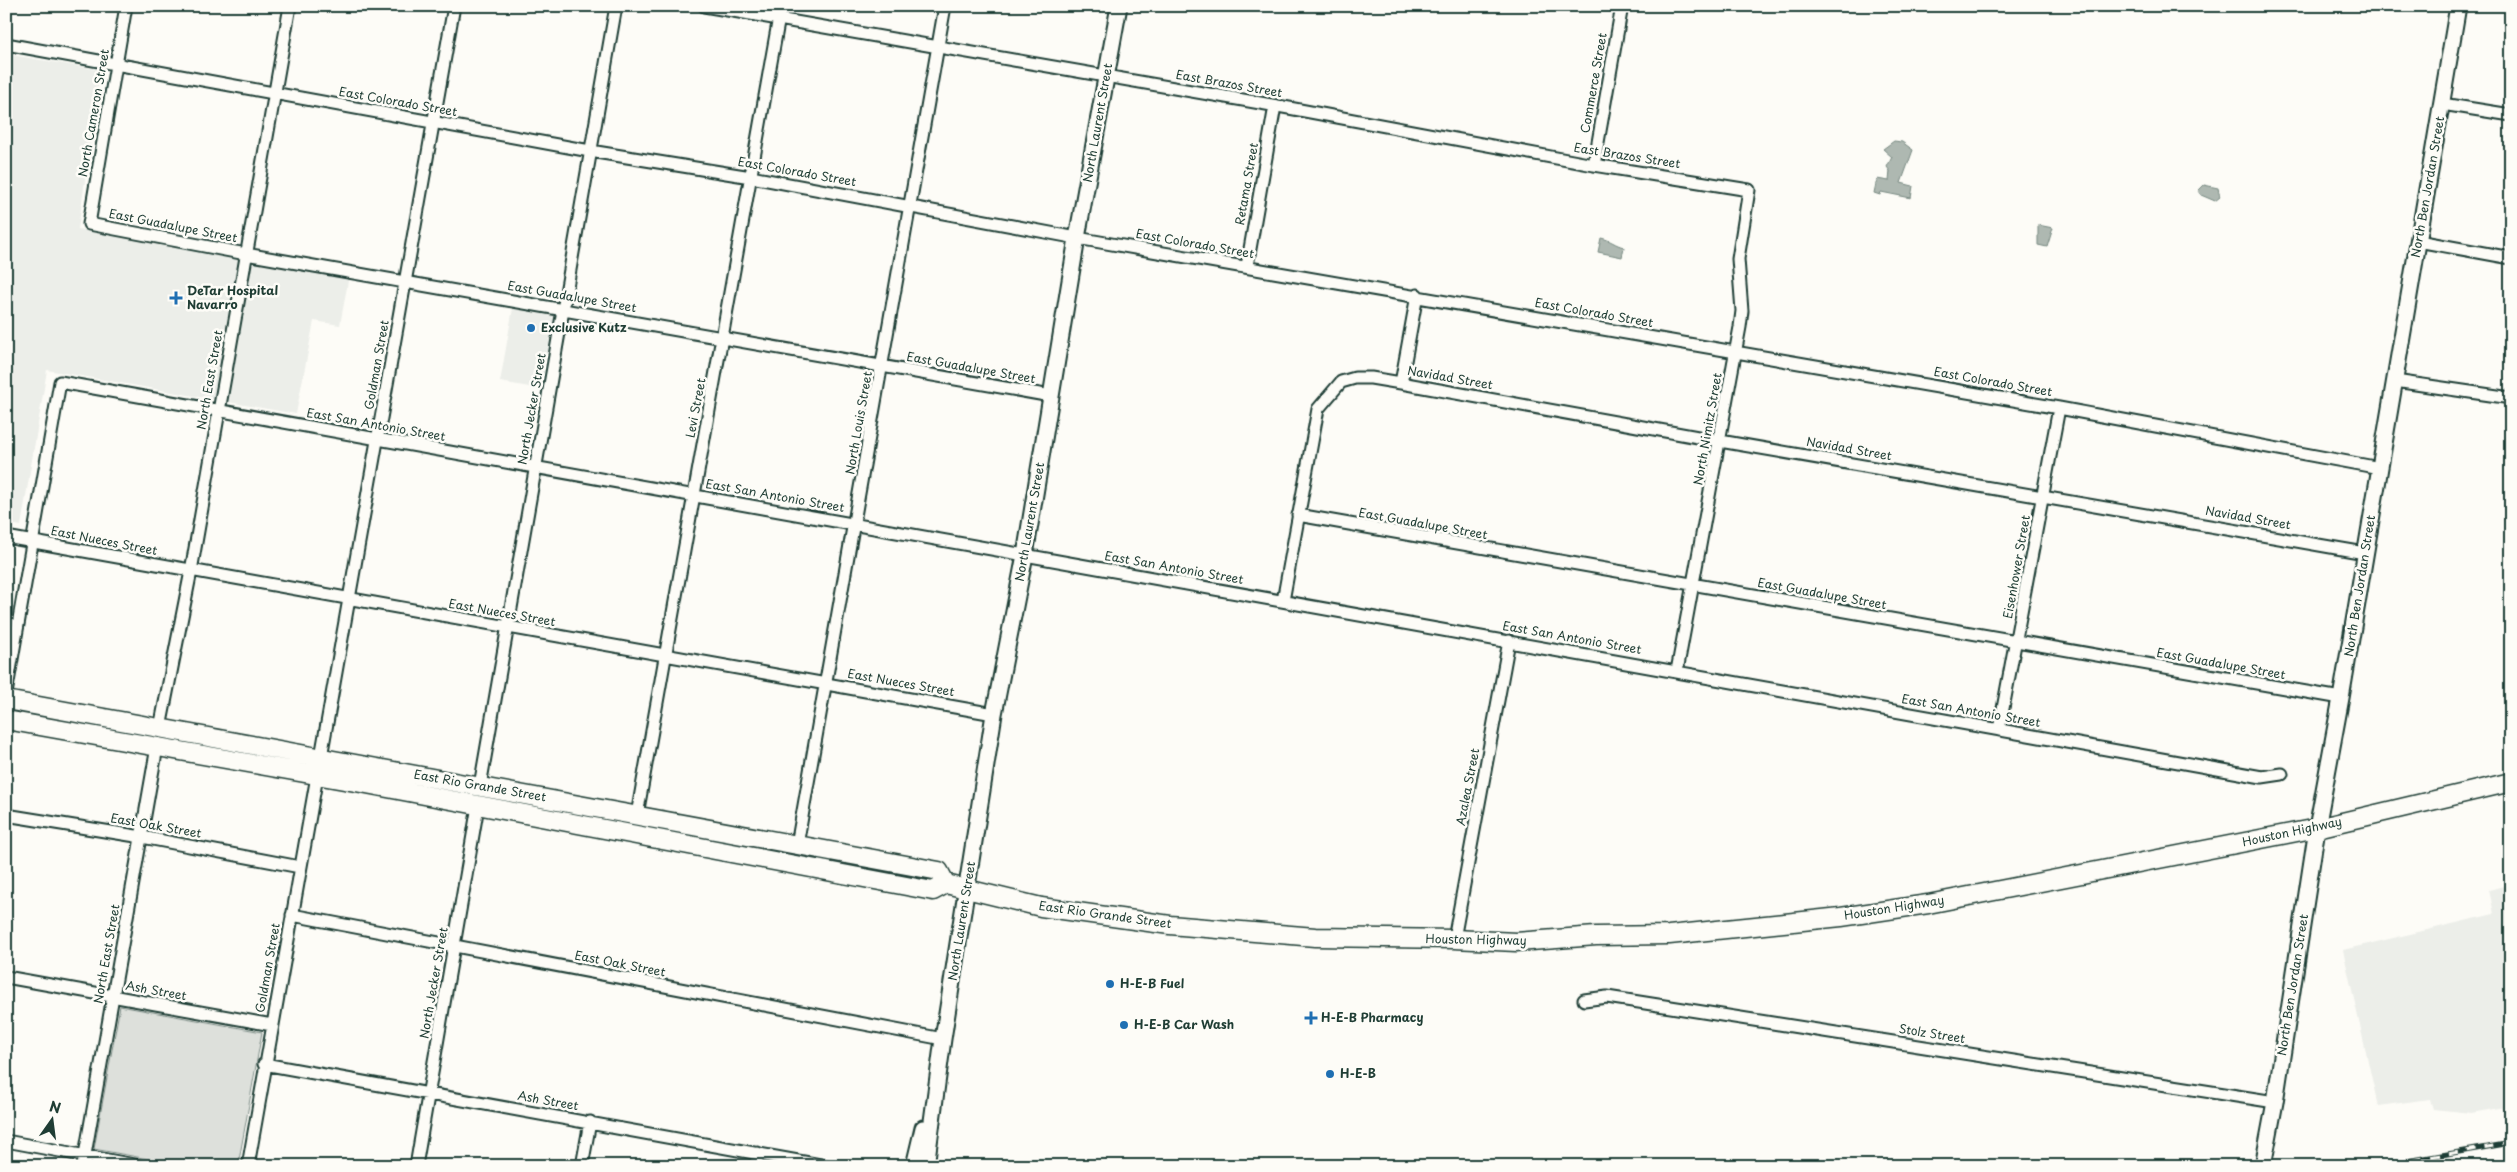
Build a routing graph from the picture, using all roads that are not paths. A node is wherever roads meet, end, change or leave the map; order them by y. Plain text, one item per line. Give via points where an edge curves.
1 (126, 6) edge
2 (290, 6) edge
3 (454, 6) edge
4 (616, 6) edge
5 (704, 6) edge
6 (781, 6) edge
7 (945, 6) edge
8 (1119, 6) edge
9 (1622, 6) edge
10 (2458, 6) edge
11 (779, 20) junction
12 (6, 44) edge
13 (937, 48) junction
14 (116, 64) junction
15 (1106, 76) junction
16 (276, 94) junction
17 (2442, 104) junction
18 (1275, 106) junction
19 (2511, 115) edge
20 (434, 122) junction
21 (590, 151) junction
22 (1594, 165) junction
23 (751, 178) junction
24 (1749, 190) joint
25 (909, 206) junction
26 (89, 224) joint
27 (1077, 238) junction
28 (2418, 241) junction
29 (246, 254) junction
30 (2511, 258) edge
31 (1247, 266) junction
32 (406, 281) junction
33 (1417, 295) junction
34 (564, 309) junction
35 (724, 338) junction
36 (1735, 351) junction
37 (882, 367) junction
38 (2395, 381) junction
39 (1401, 382) junction
40 (1051, 396) junction
41 (2511, 398) edge
42 (2059, 408) junction
43 (218, 411) junction
44 (377, 439) junction
45 (1720, 441) junction
46 (536, 467) junction
47 (2380, 468) junction
48 (693, 496) junction
49 (2044, 496) junction
50 (1298, 515) junction
51 (855, 524) junction
52 (6, 537) edge
53 (31, 541) junction
54 (2365, 553) junction
55 (1025, 556) junction
56 (190, 571) junction
57 (1693, 585) junction
58 (350, 599) junction
59 (1282, 601) junction
60 (508, 627) junction
61 (1509, 641) junction
62 (2017, 642) junction
63 (666, 656) junction
64 (1677, 671) junction
65 (825, 684) junction
66 (6, 694) edge
67 (2341, 698) junction
68 (6, 700) edge
69 (994, 714) junction
70 (6, 720) edge
71 (160, 728) junction
72 (1999, 730) junction
73 (156, 747) junction
74 (321, 757) junction
75 (364, 765) junction
76 (271, 767) junction
77 (2282, 774) dead end
78 (317, 776) junction
79 (2511, 782) edge
80 (480, 786) junction
81 (478, 806) junction
82 (6, 815) edge
83 (637, 815) junction
84 (2317, 828) junction
85 (142, 837) junction
86 (797, 845) junction
87 (300, 867) junction
88 (946, 884) junction
89 (967, 888) junction
90 (292, 915) junction
91 (1268, 934) joint
92 (1454, 939) junction
93 (455, 947) junction
94 (6, 976) edge
95 (114, 997) junction
96 (1584, 1000) dead end
97 (272, 1025) junction
98 (943, 1039) junction
99 (264, 1064) junction
100 (429, 1093) junction
101 (2275, 1102) junction
102 (590, 1122) junction
103 (6, 1141) edge
104 (758, 1153) junction
105 (84, 1160) edge
106 (140, 1166) edge
107 (248, 1166) edge
108 (416, 1166) edge
109 (582, 1166) edge
110 (755, 1166) edge
111 (826, 1166) edge
112 (914, 1166) edge
113 (926, 1166) edge
114 (2263, 1166) edge

1 - 14 street, North Cameron Street
2 - 16 street, North East Street
3 - 20 street, Goldman Street
4 - 21 street, North Jecker Street
5 - 11 street, East Brazos Street
6 - 11 street, Levi Street
7 - 13 street, North Louis Street
8 - 15 main road, North Laurent Street
9 - 22 street, Commerce Street
10 - 17 main road, North Ben Jordan Street
11 - 13 street, East Brazos Street
11 - 23 street, Levi Street
12 - 14 street, East Colorado Street
13 - 15 street, East Brazos Street
13 - 25 street, North Louis Street
14 - 16 street, East Colorado Street
14 - 26 street, North Cameron Street
15 - 18 street, East Brazos Street
15 - 27 main road, North Laurent Street
16 - 20 street, East Colorado Street
16 - 29 street, North East Street
17 - 19 street
17 - 28 main road, North Ben Jordan Street
18 - 22 street, East Brazos Street
18 - 31 street, Retama Street
20 - 21 street, East Colorado Street
20 - 32 street, Goldman Street
21 - 23 street, East Colorado Street
21 - 34 street, North Jecker Street
22 - 24 street, East Brazos Street
23 - 25 street, East Colorado Street
23 - 35 street, Levi Street
24 - 36 street, North Nimitz Street via 1738,259 1742,311
25 - 27 street, East Colorado Street
25 - 37 street, North Louis Street
26 - 29 street, East Guadalupe Street
27 - 31 street, East Colorado Street
27 - 40 main road, North Laurent Street
28 - 30 street
28 - 38 main road, North Ben Jordan Street
29 - 32 street, East Guadalupe Street
29 - 43 street, North East Street
31 - 33 street, East Colorado Street
32 - 34 street, East Guadalupe Street
32 - 44 street, Goldman Street
33 - 36 street, East Colorado Street
33 - 39 street
34 - 35 street, East Guadalupe Street
34 - 46 street, North Jecker Street
35 - 37 street, East Guadalupe Street
35 - 48 street, Levi Street
36 - 42 street, East Colorado Street
36 - 45 street, North Nimitz Street
37 - 40 street, East Guadalupe Street
37 - 51 street, North Louis Street
38 - 41 street
38 - 47 main road, North Ben Jordan Street
39 - 45 street, Navidad Street
39 - 50 street, Navidad Street via 1355,378 1341,382 1332,390 1318,410
40 - 55 main road, North Laurent Street
42 - 47 street, East Colorado Street
42 - 49 street, Eisenhower Street
43 - 44 street, East San Antonio Street
43 - 53 street, East San Antonio Street via 60,382
43 - 56 street, North East Street
44 - 46 street, East San Antonio Street
44 - 58 street, Goldman Street
45 - 49 street, Navidad Street
45 - 57 street, North Nimitz Street
46 - 48 street, East San Antonio Street
46 - 60 street, North Jecker Street
47 - 54 main road, North Ben Jordan Street
48 - 51 street, East San Antonio Street
48 - 63 street, Levi Street
49 - 54 street, Navidad Street
49 - 62 street, Eisenhower Street
50 - 57 street, East Guadalupe Street
50 - 59 street
51 - 55 street, East San Antonio Street
51 - 65 street, North Louis Street
52 - 53 street, East Nueces Street
53 - 56 street, East Nueces Street
53 - 66 street
54 - 67 main road, North Ben Jordan Street
55 - 59 street, East San Antonio Street
55 - 69 main road, North Laurent Street
56 - 58 street, East Nueces Street
56 - 71 street, North East Street
57 - 62 street, East Guadalupe Street
57 - 64 street, North Nimitz Street
58 - 60 street, East Nueces Street
58 - 74 street, Goldman Street
59 - 61 street, East San Antonio Street
60 - 63 street, East Nueces Street
60 - 80 street, North Jecker Street
61 - 64 street, East San Antonio Street
61 - 92 street, Azalea Street
62 - 67 street, East Guadalupe Street
62 - 72 street, Eisenhower Street
63 - 65 street, East Nueces Street
63 - 83 street, Levi Street
64 - 72 street, East San Antonio Street
65 - 69 street, East Nueces Street
65 - 86 street, North Louis Street
67 - 84 main road, North Ben Jordan Street
68 - 71 main road, East Rio Grande Street
69 - 89 main road, North Laurent Street
70 - 73 main road, East Rio Grande Street
71 - 74 main road, East Rio Grande Street
72 - 77 street, East San Antonio Street via 2262,777
73 - 76 main road, East Rio Grande Street
73 - 85 street, North East Street
74 - 75 main road, East Rio Grande Street
74 - 76 main road via 313,763 282,761
75 - 78 main road via 350,772 326,769
75 - 80 main road, East Rio Grande Street
76 - 78 main road, East Rio Grande Street
78 - 81 main road, East Rio Grande Street
78 - 87 street, Goldman Street
79 - 84 main road, Houston Highway
80 - 83 main road, East Rio Grande Street
81 - 88 main road, East Rio Grande Street via 933,891
81 - 93 street, North Jecker Street
82 - 85 street, East Oak Street
83 - 86 main road, East Rio Grande Street
84 - 92 main road, Houston Highway via 1928,904 1841,917 1669,935 1516,942
84 - 101 main road, North Ben Jordan Street
85 - 87 street, East Oak Street
85 - 95 street, North East Street
86 - 88 main road, East Rio Grande Street via 939,871
87 - 90 street, Goldman Street
88 - 89 main road, East Rio Grande Street
89 - 91 main road, East Rio Grande Street via 1042,907 1170,925
89 - 98 main road, North Laurent Street
90 - 93 street, East Oak Street
90 - 97 street, Goldman Street
91 - 92 main road, Houston Highway
93 - 98 street, East Oak Street
93 - 100 street, North Jecker Street
94 - 95 street, Ash Street
95 - 97 street, Ash Street
95 - 105 street, North East Street
96 - 101 street, Stolz Street via 1607,997
97 - 99 street, Goldman Street
98 - 112 main road, North Laurent Street
98 - 113 main road, North Laurent Street
99 - 100 street, Ash Street
99 - 107 street, Goldman Street
100 - 102 street, Ash Street
100 - 108 street, North Jecker Street
101 - 114 main road, North Ben Jordan Street
102 - 104 street, Ash Street
102 - 109 street
103 - 105 street
104 - 110 street
104 - 111 street, Ash Street
105 - 106 street

